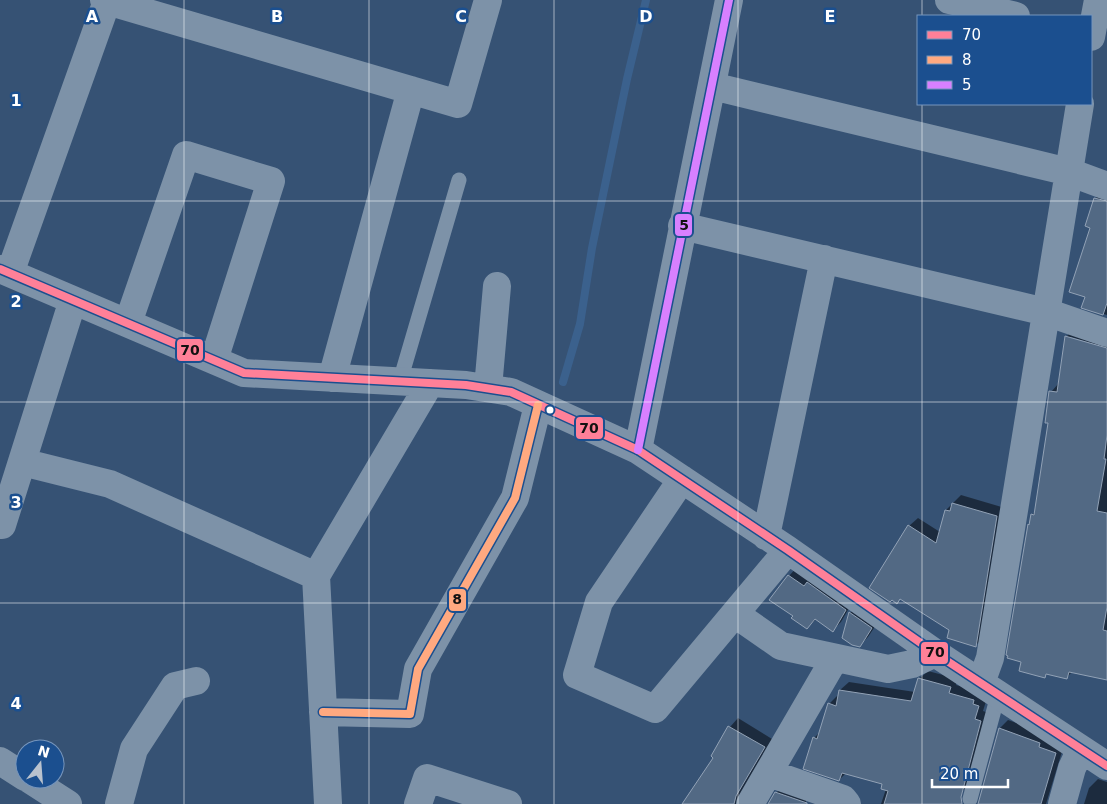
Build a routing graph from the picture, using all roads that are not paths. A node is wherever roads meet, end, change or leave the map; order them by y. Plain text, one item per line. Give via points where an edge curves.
1 (106, 0) edge
2 (488, 0) edge
3 (729, 0) edge
4 (949, 0) edge
5 (1098, 0) edge
6 (1012, 15) edge
7 (1092, 30) edge
8 (1092, 35) edge
9 (1107, 40) edge
10 (712, 86) junction
11 (411, 90) junction
12 (1080, 105) edge
13 (1069, 172) junction
14 (459, 180) dead end
15 (1107, 186) edge
16 (682, 226) junction
17 (824, 259) junction
18 (5, 271) edge
19 (497, 286) dead end
20 (73, 300) junction
21 (1046, 312) junction
22 (128, 323) junction
23 (1107, 333) edge
24 (214, 360) junction
25 (332, 378) junction
26 (400, 381) junction
27 (430, 383) junction
28 (488, 388) junction
29 (538, 405) junction
30 (638, 450) junction
31 (22, 462) junction
32 (682, 480) junction
33 (0, 524) edge
34 (777, 543) junction
35 (316, 576) junction
36 (735, 614) junction
37 (935, 653) junction
38 (835, 658) junction
39 (196, 681) dead end
40 (990, 689) junction
41 (323, 712) junction
42 (1082, 749) junction
43 (0, 761) edge
44 (1107, 766) edge
45 (15, 772) edge
46 (769, 773) junction
47 (39, 789) edge
48 (970, 799) dead end
49 (68, 804) edge
50 (119, 804) edge
51 (328, 804) edge
52 (418, 804) edge
53 (508, 804) edge
54 (750, 804) edge
55 (847, 804) edge
56 (1062, 804) edge

1 - 11 street
1 - 18 street
2 - 11 street via 458,104
3 - 10 street
4 - 6 street
5 - 7 street
8 - 9 street
10 - 13 street
10 - 16 street
11 - 25 street
12 - 13 street
13 - 15 street
13 - 21 street
14 - 26 lane
16 - 17 street
16 - 30 street
17 - 21 street
17 - 34 street
18 - 20 street
19 - 28 street
20 - 22 street
20 - 31 street
21 - 23 street
21 - 40 street via 990,658
22 - 24 street
22 - 24 street via 186,155 271,181
24 - 25 street via 244,373
25 - 26 street
26 - 27 street
27 - 28 street
27 - 35 street
28 - 29 street via 511,392
29 - 30 street
29 - 41 street via 515,498 418,670 410,714
30 - 32 street
31 - 33 street
31 - 35 street via 110,484
32 - 34 street
32 - 36 street via 599,602 577,676 655,709
34 - 36 street
34 - 37 street
35 - 41 street
36 - 38 street via 782,646
37 - 38 street via 912,664 888,668
37 - 40 street
38 - 46 street
39 - 50 street via 176,686 134,749
40 - 42 street
40 - 48 lane
41 - 51 street
42 - 44 street
42 - 56 street via 1072,768
43 - 45 street
46 - 54 street
46 - 55 street via 843,799
47 - 49 street
52 - 53 street via 426,778

